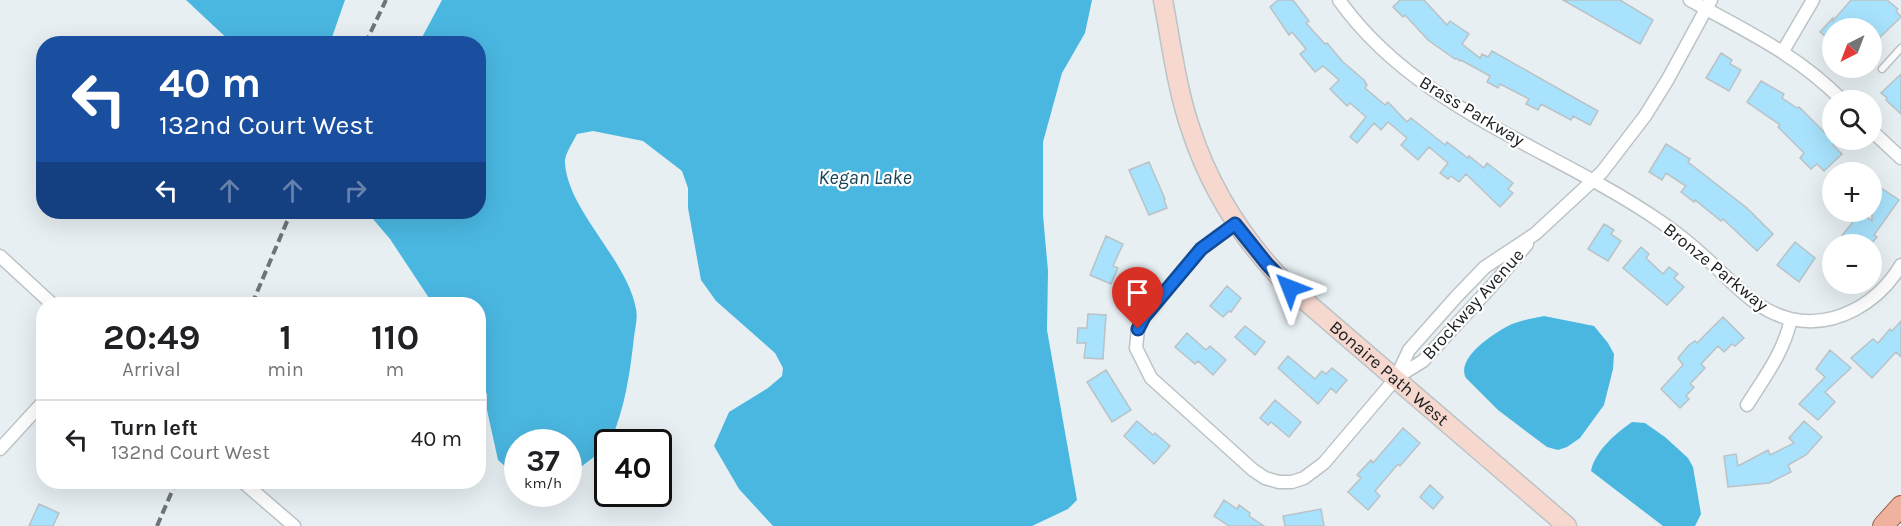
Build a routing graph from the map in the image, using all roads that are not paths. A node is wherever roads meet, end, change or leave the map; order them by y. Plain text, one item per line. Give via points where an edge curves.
1 (1163, 0) edge
2 (1339, 0) edge
3 (1690, 0) edge
4 (1812, 0) edge
5 (1708, 4) edge
6 (1901, 48) edge
7 (1783, 51) junction
8 (1882, 69) dead end
9 (1831, 90) edge
10 (1882, 140) edge
11 (1901, 158) edge
12 (1593, 181) junction
13 (1235, 224) junction
14 (1535, 234) junction
15 (0, 256) edge
16 (1901, 265) edge
17 (44, 297) edge
18 (1791, 319) junction
19 (1396, 378) junction
20 (1747, 405) dead end
21 (36, 410) edge
22 (0, 449) edge
23 (251, 489) edge
24 (1901, 506) edge
25 (294, 526) edge
26 (1567, 526) edge
27 (1883, 526) edge

1 - 13 street, Bonaire Path West via 1190,128 1202,161
2 - 12 street, Brass Parkway via 1374,41 1428,88
3 - 5 street
4 - 7 street
5 - 7 street
5 - 12 street, Brockway Avenue via 1645,116
6 - 8 lane
7 - 9 street
10 - 11 street
12 - 14 street, Brockway Avenue
12 - 18 street, Bronze Parkway via 1677,234 1752,300
13 - 19 street, Bonaire Path West via 1290,288
13 - 19 street via 1201,249 1144,317 1136,348 1151,378 1252,470 1265,478 1292,482 1324,464
14 - 19 street, Brockway Avenue via 1423,361
14 - 19 street, Brockway Avenue via 1485,267 1409,350
15 - 17 street
16 - 18 street, Bronze Parkway via 1887,285 1864,305 1827,318
18 - 20 street via 1782,348
19 - 26 street, Bonaire Path West
21 - 22 street
23 - 25 street
24 - 27 main road

